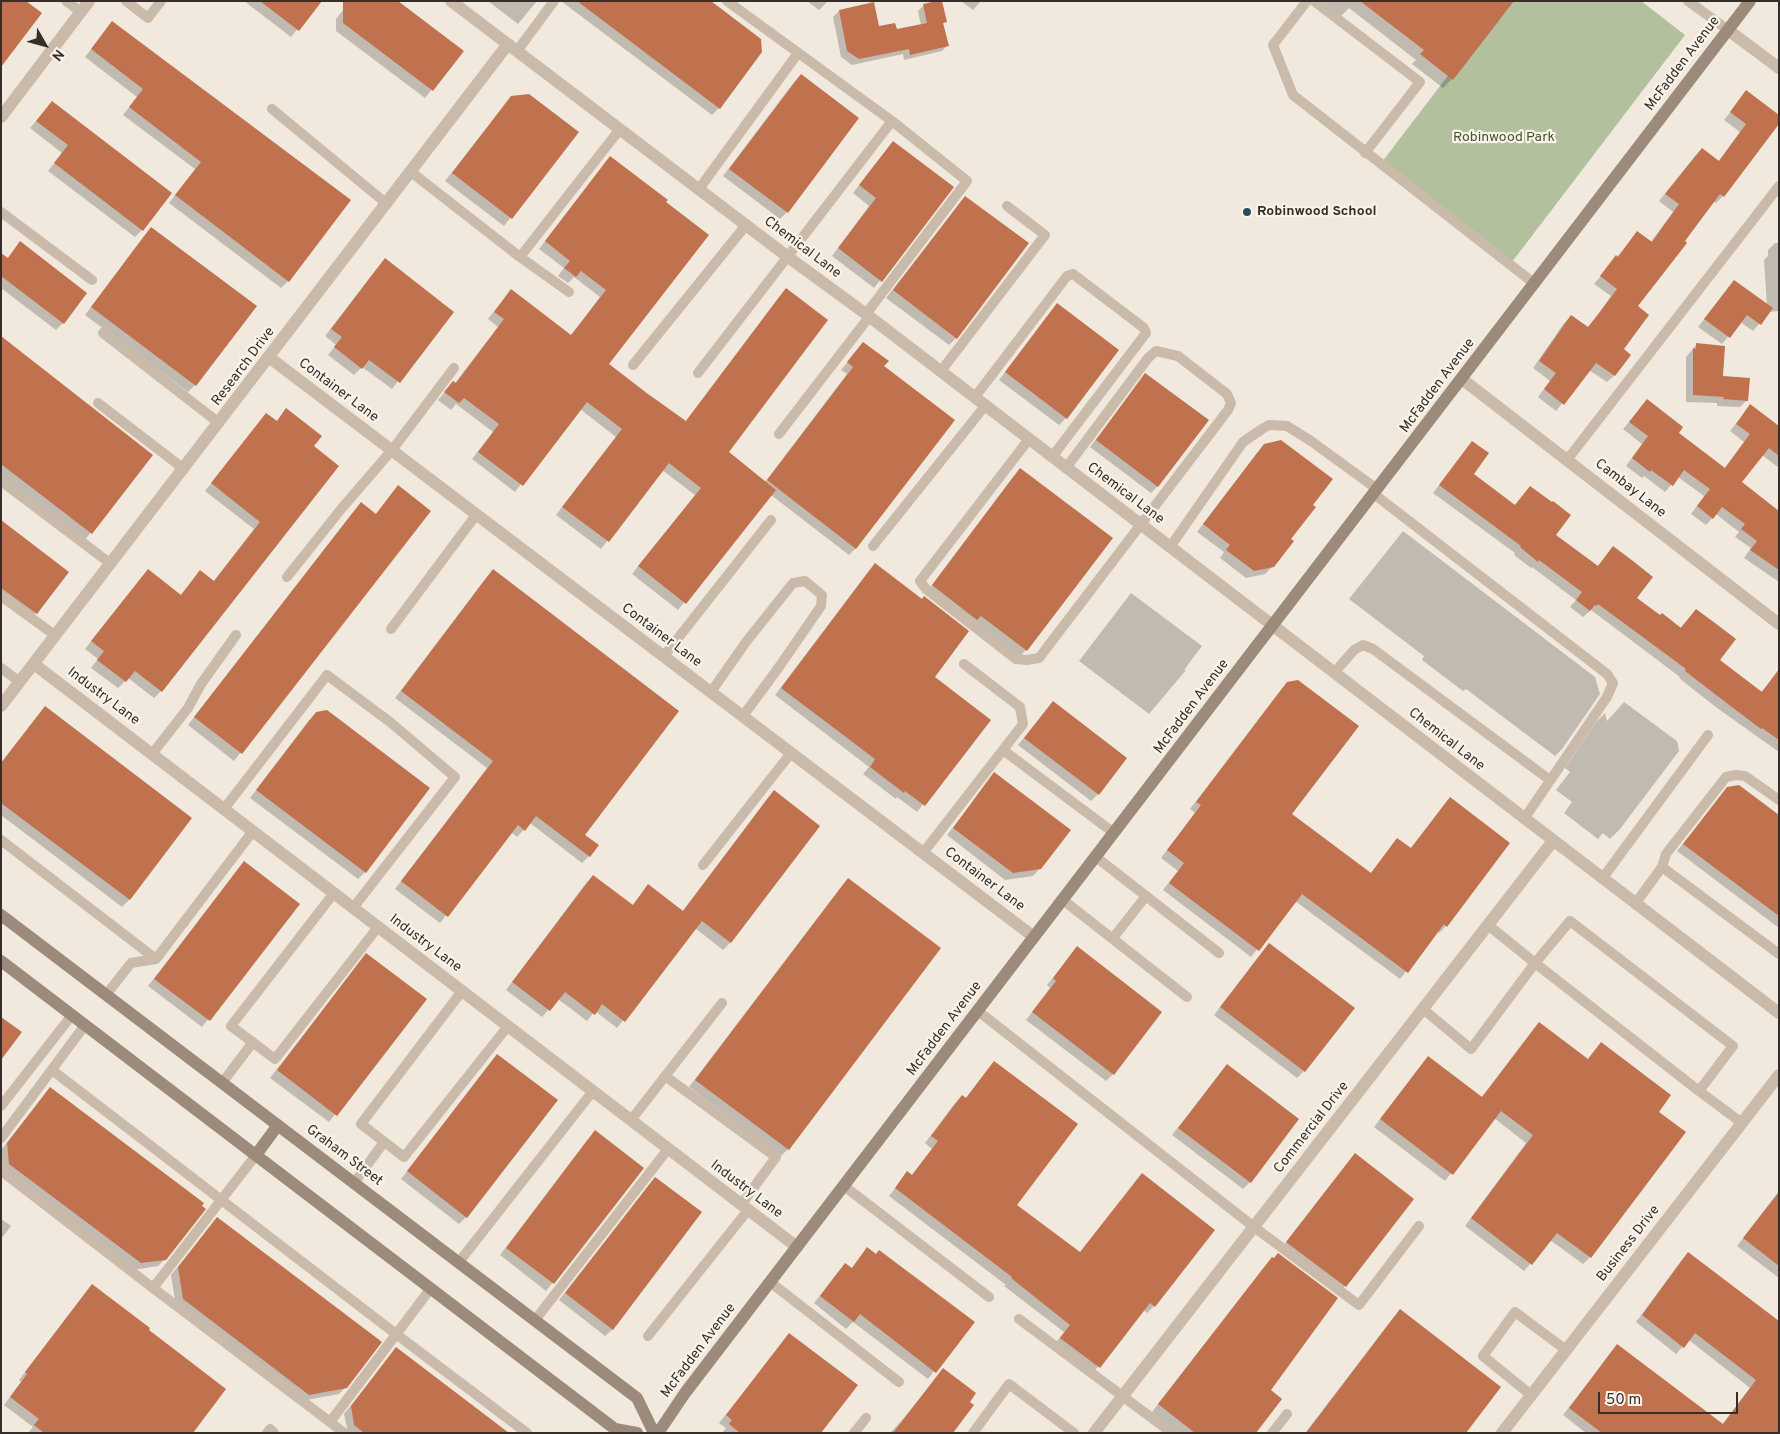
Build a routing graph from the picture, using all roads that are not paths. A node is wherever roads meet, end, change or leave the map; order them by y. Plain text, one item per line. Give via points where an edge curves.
1 (66, 1) edge
2 (89, 1) edge
3 (126, 1) edge
4 (161, 1) edge
5 (450, 1) edge
6 (554, 1) edge
7 (727, 1) edge
8 (1307, 1) edge
9 (1314, 1) edge
10 (1688, 1) edge
11 (1750, 1) edge
12 (81, 12) junction
13 (1728, 30) junction
14 (513, 48) junction
15 (798, 54) junction
16 (1779, 68) edge
17 (272, 109) dead end
18 (1, 116) edge
19 (892, 120) junction
20 (620, 129) junction
21 (1366, 153) junction
22 (411, 172) junction
23 (1779, 186) edge
24 (699, 189) junction
25 (387, 204) junction
26 (1007, 206) dead end
27 (1, 212) edge
28 (746, 225) junction
29 (520, 257) junction
30 (788, 257) junction
31 (92, 280) dead end
32 (1535, 284) junction
33 (569, 292) dead end
34 (868, 315) junction
35 (102, 332) dead end
36 (270, 358) junction
37 (633, 364) dead end
38 (454, 368) dead end
39 (941, 371) junction
40 (698, 373) dead end
41 (1462, 379) junction
42 (974, 397) junction
43 (98, 403) dead end
44 (985, 406) junction
45 (219, 423) junction
46 (779, 434) dead end
47 (1029, 439) junction
48 (392, 450) junction
49 (1052, 457) junction
50 (1567, 460) junction
51 (1066, 468) junction
52 (184, 469) junction
53 (1, 481) edge
54 (1376, 492) junction
55 (476, 515) junction
56 (770, 520) dead end
57 (1142, 525) junction
58 (874, 546) dead end
59 (1170, 547) junction
60 (111, 564) junction
61 (287, 577) dead end
62 (1, 596) edge
63 (1779, 624) edge
64 (1273, 626) junction
65 (391, 629) dead end
66 (236, 635) dead end
67 (56, 636) junction
68 (664, 656) junction
69 (34, 664) junction
70 (964, 664) dead end
71 (1, 668) edge
72 (1334, 673) junction
73 (20, 682) junction
74 (711, 692) junction
75 (1, 706) edge
76 (743, 716) junction
77 (1708, 736) dead end
78 (1003, 750) junction
79 (791, 753) junction
80 (152, 754) junction
81 (1550, 780) junction
82 (1779, 800) edge
83 (224, 809) junction
84 (1524, 819) junction
85 (253, 831) junction
86 (1114, 833) junction
87 (1, 840) edge
88 (1553, 841) junction
89 (923, 853) junction
90 (1096, 857) junction
91 (704, 865) dead end
92 (1662, 867) junction
93 (1602, 879) junction
94 (334, 893) junction
95 (1146, 896) junction
96 (1063, 900) junction
97 (1635, 904) junction
98 (353, 908) junction
99 (1, 915) edge
100 (1488, 925) junction
101 (378, 927) junction
102 (1034, 937) junction
103 (1113, 938) junction
104 (1219, 953) dead end
105 (1779, 954) edge
106 (156, 959) junction
107 (1, 961) edge
108 (1535, 963) junction
109 (462, 991) junction
110 (106, 994) junction
111 (1188, 997) dead end
112 (722, 1003) dead end
113 (1422, 1009) junction
114 (978, 1011) junction
115 (1779, 1013) edge
116 (72, 1015) junction
117 (85, 1025) junction
118 (508, 1026) junction
119 (253, 1042) junction
120 (52, 1070) junction
121 (1779, 1075) edge
122 (665, 1076) junction
123 (222, 1083) junction
124 (1699, 1091) junction
125 (593, 1092) junction
126 (1, 1106) edge
127 (631, 1120) junction
128 (1742, 1123) junction
129 (278, 1125) junction
130 (1, 1138) edge
131 (384, 1142) junction
132 (668, 1149) junction
133 (256, 1155) junction
134 (1, 1164) edge
135 (354, 1183) junction
136 (844, 1186) junction
137 (221, 1200) junction
138 (744, 1207) junction
139 (1419, 1226) dead end
140 (1254, 1227) junction
141 (796, 1247) junction
142 (458, 1262) junction
143 (770, 1282) junction
144 (152, 1288) junction
145 (431, 1288) junction
146 (989, 1297) dead end
147 (1019, 1319) dead end
148 (535, 1320) junction
149 (396, 1334) junction
150 (648, 1336) dead end
151 (1566, 1350) junction
152 (899, 1382) dead end
153 (1532, 1395) junction
154 (1123, 1396) junction
155 (1287, 1414) dead end
156 (866, 1418) dead end
157 (330, 1422) junction
158 (267, 1433) edge
159 (274, 1433) edge
160 (344, 1433) edge
161 (528, 1433) edge
162 (637, 1433) edge
163 (654, 1433) edge
164 (658, 1433) edge
165 (854, 1433) edge
166 (972, 1433) edge
167 (1074, 1433) edge
168 (1094, 1433) edge
169 (1172, 1433) edge
170 (1272, 1433) edge
171 (1502, 1433) edge

1 - 12 lane
2 - 12 street
3 - 4 lane via 148,18
5 - 14 street, Chemical Lane
6 - 14 lane
7 - 15 lane
8 - 21 lane via 1273,45 1293,95
9 - 21 lane via 1420,82
10 - 13 lane
11 - 13 street, McFadden Avenue
12 - 18 street
13 - 16 street
13 - 32 street, McFadden Avenue
14 - 20 street, Chemical Lane
14 - 22 street, Research Drive
15 - 19 lane
15 - 24 lane
17 - 25 lane
19 - 30 lane
19 - 34 lane via 967,181
20 - 24 street, Chemical Lane
20 - 29 lane
21 - 32 lane
22 - 25 street, Research Drive
22 - 29 lane
23 - 50 lane
24 - 28 street, Chemical Lane
25 - 36 street, Research Drive
26 - 39 lane via 1045,235
27 - 31 lane
28 - 30 street, Chemical Lane
28 - 37 lane
29 - 33 lane
30 - 34 street, Chemical Lane
30 - 40 lane
32 - 41 street, McFadden Avenue
34 - 39 street, Chemical Lane
34 - 46 lane
35 - 45 lane
36 - 45 street, Research Drive
36 - 48 street, Container Lane
38 - 48 lane
39 - 42 street, Chemical Lane
41 - 50 street, Cambay Lane
41 - 54 street, McFadden Avenue
42 - 44 street, Chemical Lane
42 - 49 lane via 1067,276 1072,274 1144,328 1146,333
43 - 52 lane
44 - 47 street, Chemical Lane
44 - 58 lane
45 - 52 street, Research Drive
47 - 49 street, Chemical Lane
47 - 57 lane via 920,581 1016,659 1039,658
48 - 55 street, Container Lane
48 - 61 lane
49 - 51 street, Chemical Lane
50 - 63 street, Cambay Lane
51 - 57 street, Chemical Lane
51 - 57 lane via 1148,358 1156,351 1178,356 1227,394 1231,403
52 - 60 street, Research Drive
53 - 60 lane
54 - 59 lane via 1287,426 1269,425 1243,442
54 - 64 street, McFadden Avenue
54 - 81 lane via 1607,674 1613,683 1607,697
55 - 65 lane
55 - 68 street, Container Lane
56 - 68 lane
57 - 59 street, Chemical Lane
59 - 64 street, Chemical Lane
60 - 67 street, Research Drive
62 - 67 lane
64 - 72 street, Chemical Lane
64 - 86 street, McFadden Avenue
66 - 80 lane via 188,708
67 - 69 street, Research Drive
68 - 74 street, Container Lane
69 - 73 street, Research Drive
69 - 80 street, Industry Lane
70 - 78 lane via 1020,707 1023,724
71 - 73 lane
72 - 81 lane via 1354,650 1364,645 1373,649
72 - 84 street, Chemical Lane
73 - 75 street, Research Drive
74 - 76 street, Container Lane
74 - 76 lane via 793,583 805,581 822,595 821,606
76 - 79 street, Container Lane
77 - 93 lane
78 - 86 lane
78 - 89 lane
79 - 89 street, Container Lane
79 - 91 lane
80 - 83 street, Industry Lane
81 - 84 lane
82 - 92 lane via 1745,776 1726,777 1666,854
83 - 85 street, Industry Lane
83 - 98 lane via 327,675 390,722 455,777
84 - 88 street, Chemical Lane
85 - 94 street, Industry Lane
85 - 106 lane
86 - 90 street, McFadden Avenue
87 - 106 lane
88 - 93 street, Chemical Lane
88 - 100 street, Commercial Drive
89 - 102 street, Container Lane
90 - 95 lane
90 - 96 street, McFadden Avenue
92 - 97 lane
92 - 105 lane
93 - 97 street, Chemical Lane
94 - 98 street, Industry Lane
94 - 119 lane via 231,1026
95 - 103 lane
95 - 104 lane
96 - 102 street, McFadden Avenue
96 - 103 lane
97 - 115 street, Chemical Lane
98 - 101 street, Industry Lane
99 - 110 street, Graham Street
100 - 108 lane
100 - 113 street, Commercial Drive
101 - 109 street, Industry Lane
101 - 119 lane via 275,1059
102 - 114 street, McFadden Avenue
103 - 111 lane
106 - 110 lane via 130,963
107 - 116 street
108 - 113 lane via 1471,1049
108 - 124 lane
108 - 124 lane via 1570,920 1733,1046
109 - 118 street, Industry Lane
109 - 131 lane via 361,1124
110 - 123 street, Graham Street
112 - 122 lane
113 - 140 street, Commercial Drive
114 - 136 street, McFadden Avenue
114 - 140 lane
116 - 117 street
116 - 126 lane
117 - 120 lane
117 - 133 street
118 - 125 street, Industry Lane
118 - 131 lane via 404,1158
119 - 123 lane
120 - 130 lane
120 - 137 lane
121 - 128 street, Business Drive
122 - 127 lane
122 - 138 lane via 776,1157
123 - 129 street, Graham Street
124 - 128 lane
125 - 127 street, Industry Lane
125 - 142 lane
127 - 132 street, Industry Lane
128 - 151 street, Business Drive
129 - 133 street
129 - 135 street, Graham Street
131 - 135 lane
132 - 138 street, Industry Lane
132 - 148 lane
133 - 137 lane
133 - 145 street
134 - 144 lane via 4,1173
135 - 142 street, Graham Street
136 - 141 street, McFadden Avenue
136 - 146 lane
137 - 144 lane
137 - 149 lane
138 - 141 street, Industry Lane
138 - 150 lane
139 - 140 lane via 1359,1306
140 - 154 street, Commercial Drive
141 - 143 street, McFadden Avenue
142 - 148 street, Graham Street
143 - 152 lane
143 - 164 street, McFadden Avenue
144 - 157 lane
145 - 149 lane
145 - 162 street via 615,1429
147 - 154 lane
148 - 163 street, Graham Street via 637,1398
149 - 157 lane
149 - 161 lane
151 - 153 street, Business Drive
151 - 153 lane via 1515,1312 1483,1356
153 - 171 street, Business Drive
154 - 168 street, Commercial Drive
154 - 169 lane
155 - 170 lane
156 - 165 lane
157 - 160 lane
158 - 159 lane via 270,1429
166 - 167 lane via 1009,1384

